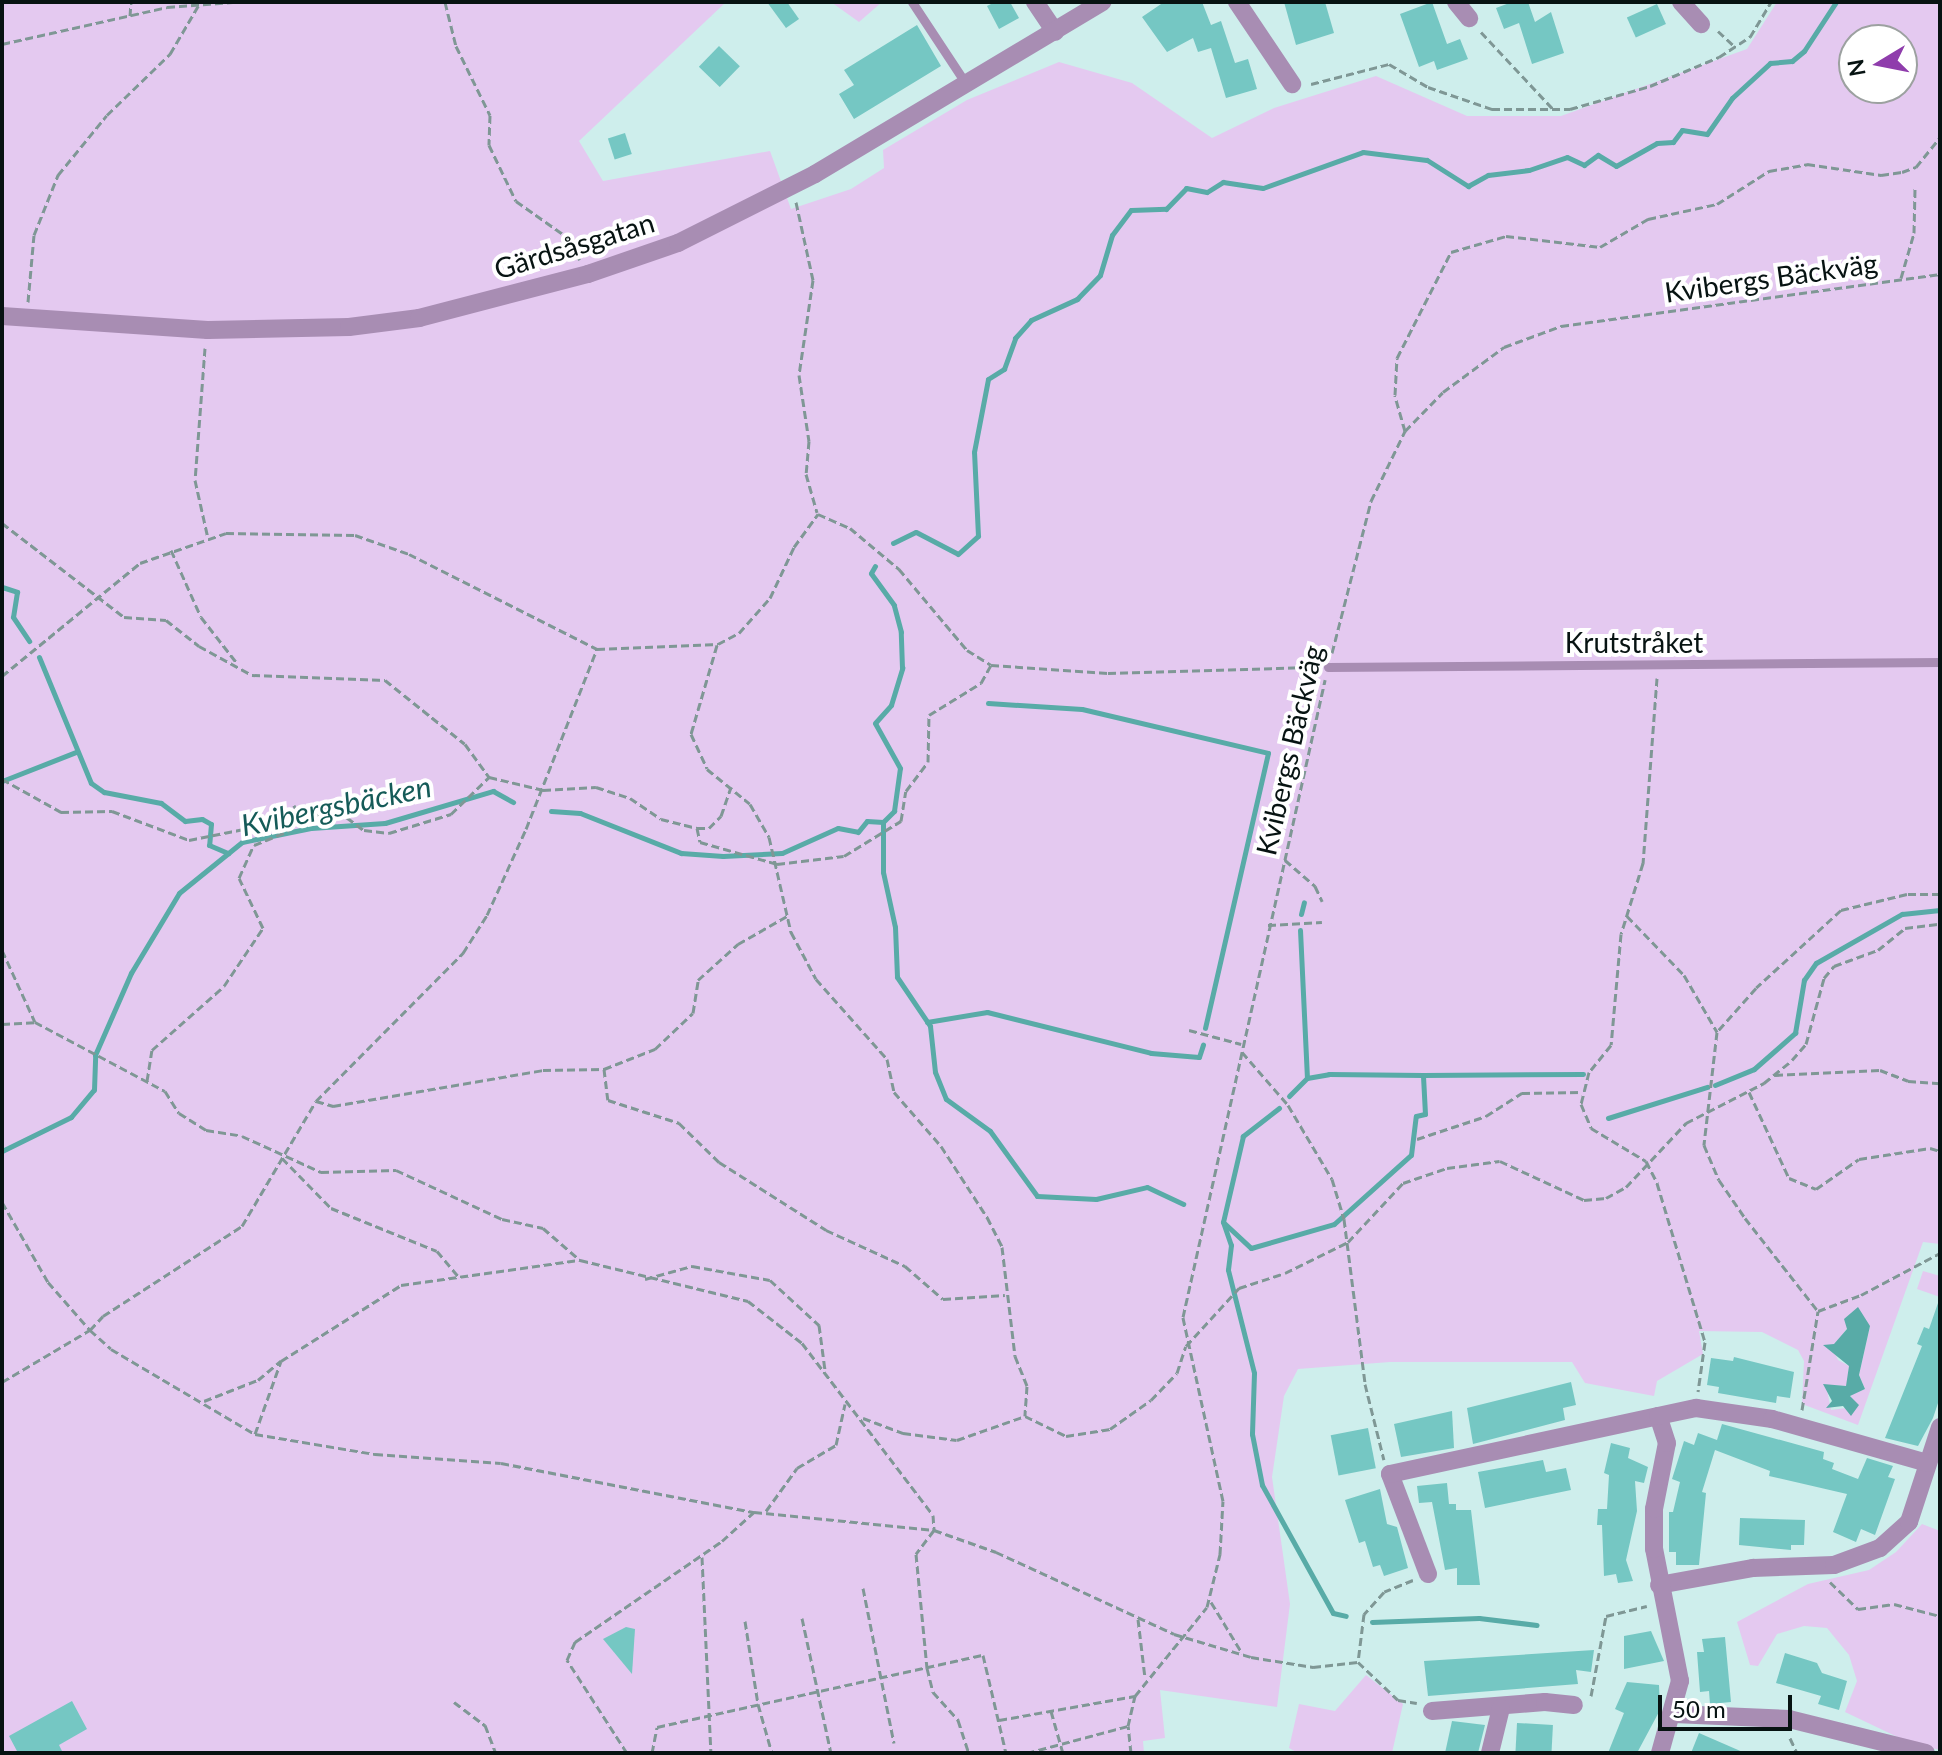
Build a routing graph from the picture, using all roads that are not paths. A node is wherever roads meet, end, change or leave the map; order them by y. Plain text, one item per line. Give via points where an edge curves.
1 (912, 2) edge
2 (1035, 2) edge
3 (1102, 2) edge
4 (1237, 2) edge
5 (1456, 2) edge
6 (1681, 2) edge
7 (1469, 18) road end
8 (1701, 24) road end
9 (1055, 32) junction
10 (966, 84) junction
11 (1292, 84) road end
12 (2, 316) edge
13 (1940, 662) edge
14 (1328, 667) road end
15 (1658, 1416) junction
16 (1940, 1427) edge
17 (1927, 1463) junction
18 (1428, 1574) road end
19 (1661, 1594) junction
20 (1574, 1705) road end
21 (1501, 1708) junction
22 (1432, 1711) road end
23 (1674, 1714) junction
24 (1490, 1753) edge
25 (1660, 1753) edge
26 (1926, 1753) edge

1 - 10 lane
2 - 9 street
3 - 9 street, Gärdsåsgatan
4 - 11 street
5 - 7 street
6 - 8 street
9 - 10 street, Gärdsåsgatan
10 - 12 street, Gärdsåsgatan via 791,187 678,243 588,274 419,318 349,327 208,330
13 - 14 lane, Krutstråket
15 - 17 street via 1696,1408 1799,1426
15 - 18 street via 1390,1474
15 - 19 street via 1667,1443 1654,1509
16 - 17 street
17 - 19 street via 1909,1522 1880,1548 1821,1565 1753,1568
19 - 23 street via 1679,1669
20 - 21 street
21 - 22 street
21 - 24 street
23 - 25 street
23 - 26 street via 1789,1719

